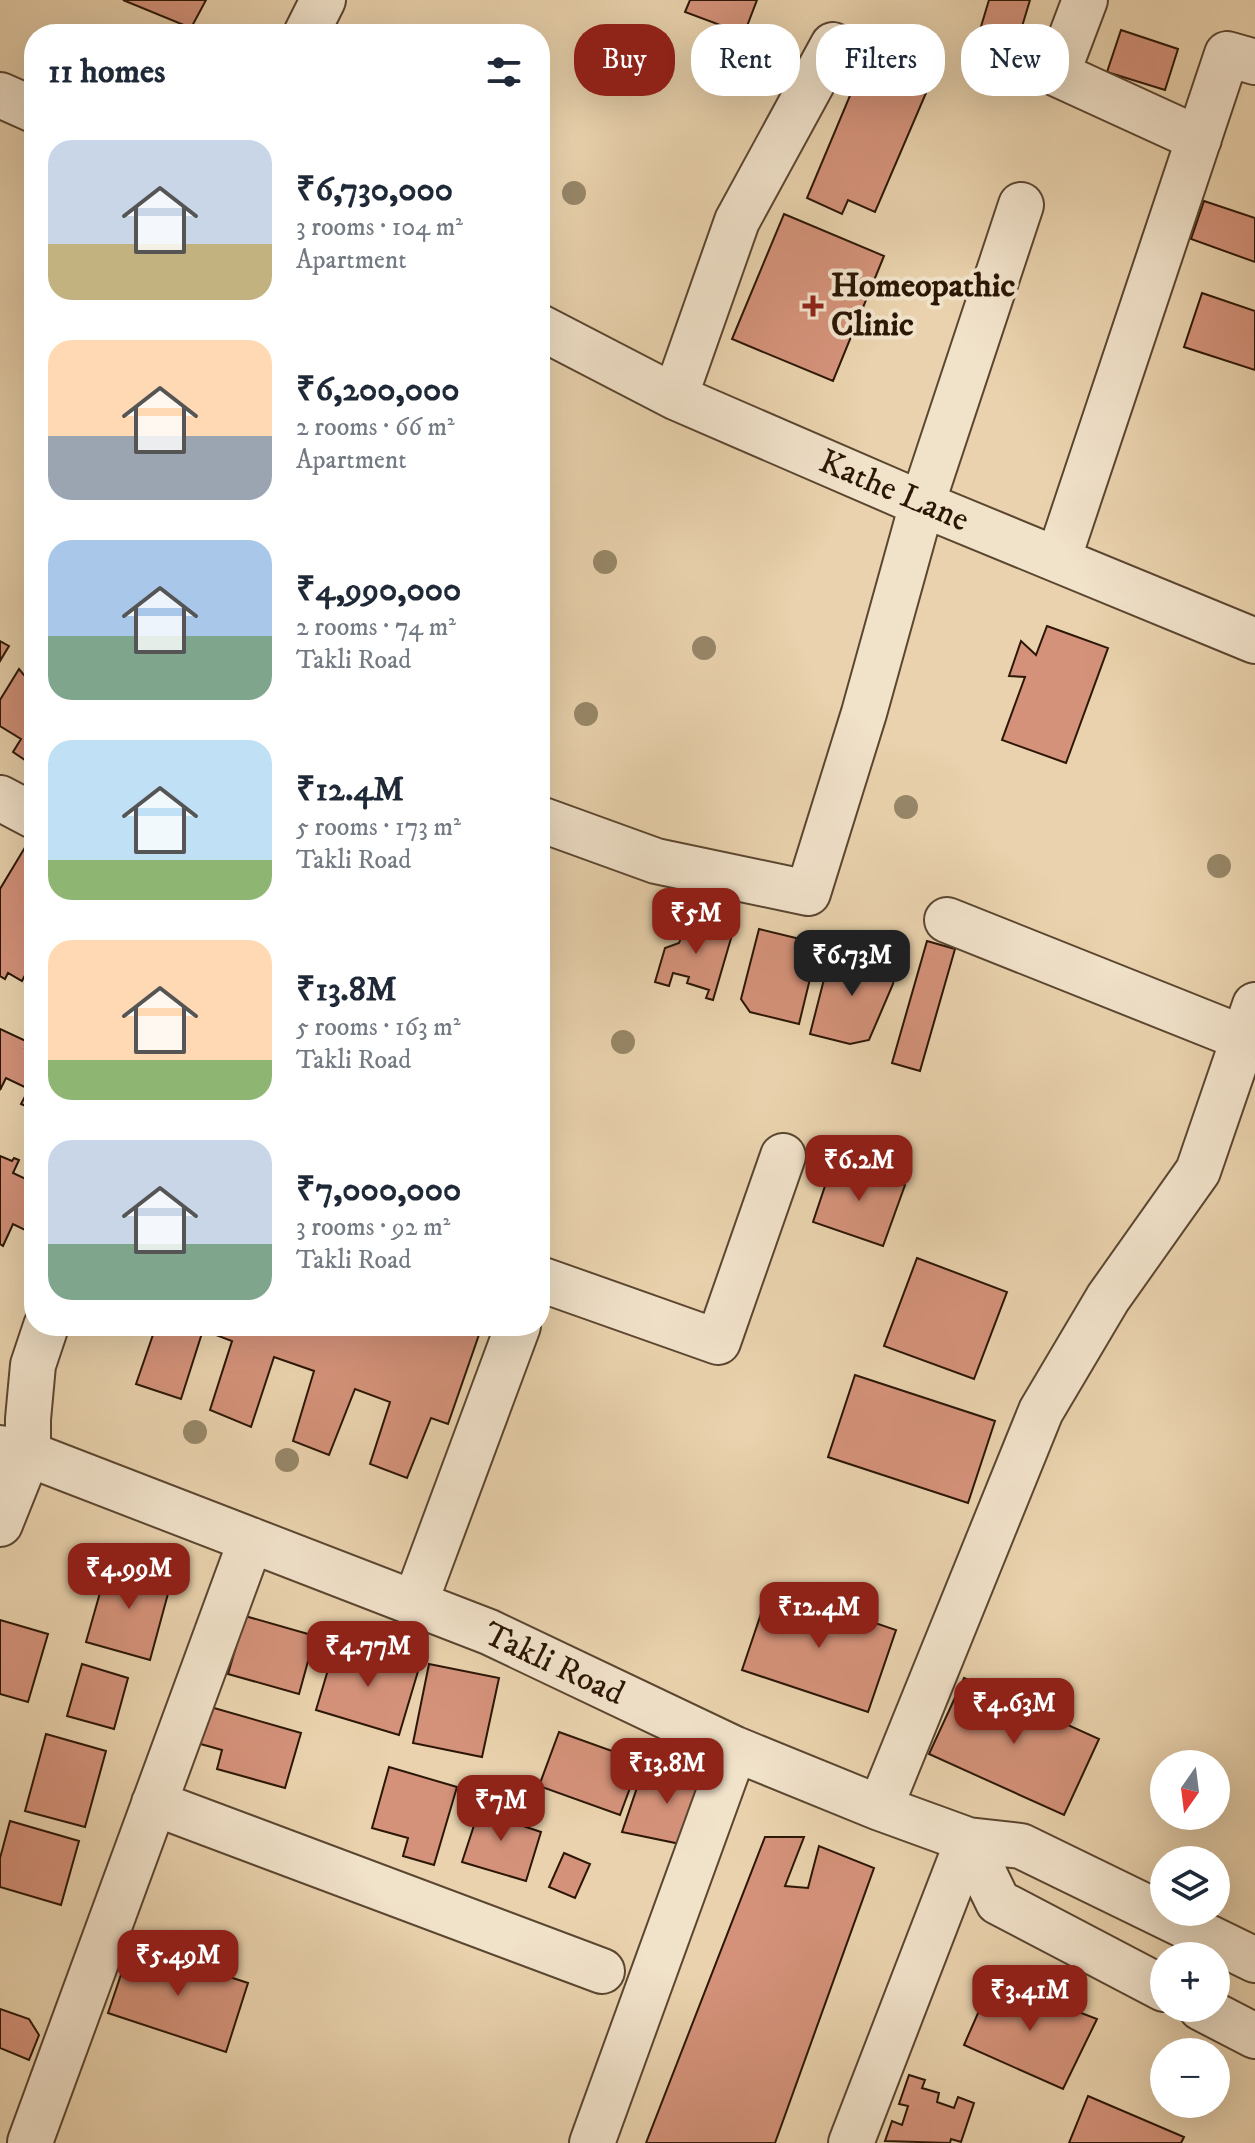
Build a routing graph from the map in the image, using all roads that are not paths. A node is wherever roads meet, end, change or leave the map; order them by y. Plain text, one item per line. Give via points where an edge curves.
1 (323, 0) edge
2 (1085, 0) edge
3 (311, 24) edge
4 (1255, 62) edge
5 (816, 76) edge
6 (0, 95) edge
7 (24, 106) edge
8 (1199, 139) junction
9 (1021, 205) dead end
10 (550, 332) edge
11 (675, 397) junction
12 (922, 504) junction
13 (1058, 560) junction
14 (1255, 641) edge
15 (0, 798) edge
16 (24, 811) edge
17 (550, 823) edge
18 (947, 920) dead end
19 (1249, 1022) edge
20 (783, 1156) dead end
21 (550, 1283) edge
22 (43, 1336) edge
23 (514, 1336) edge
24 (14, 1451) edge
25 (0, 1524) edge
26 (251, 1540) junction
27 (415, 1603) junction
28 (735, 1749) junction
29 (154, 1803) junction
30 (880, 1808) junction
31 (968, 1840) junction
32 (1255, 1960) edge
33 (602, 1971) dead end
34 (1150, 1982) edge
35 (1228, 2022) edge
36 (1255, 2036) edge
37 (21, 2140) edge
38 (592, 2143) edge
39 (851, 2143) edge

1 - 3 street
2 - 8 street via 1057,74
4 - 8 street via 1227,54
5 - 11 street via 737,221
6 - 7 street
8 - 13 street
9 - 12 street
10 - 11 street, Kathe Lane
11 - 12 street, Kathe Lane
12 - 13 street, Kathe Lane
12 - 17 street via 808,893 656,861
13 - 14 street, Kathe Lane
15 - 16 street
18 - 19 street
19 - 30 street via 1198,1171 1108,1298 1041,1411
20 - 21 street via 718,1342
22 - 24 street via 33,1365 28,1419
23 - 27 street
24 - 25 street
24 - 26 street, Takli Road
26 - 27 street, Takli Road
26 - 29 street
27 - 28 street, Takli Road via 489,1632
28 - 30 street, Takli Road
28 - 38 street
29 - 33 street
29 - 37 street
30 - 31 street, Takli Road
31 - 32 street, Takli Road via 1021,1846
31 - 34 street via 998,1902
31 - 39 street
35 - 36 street

